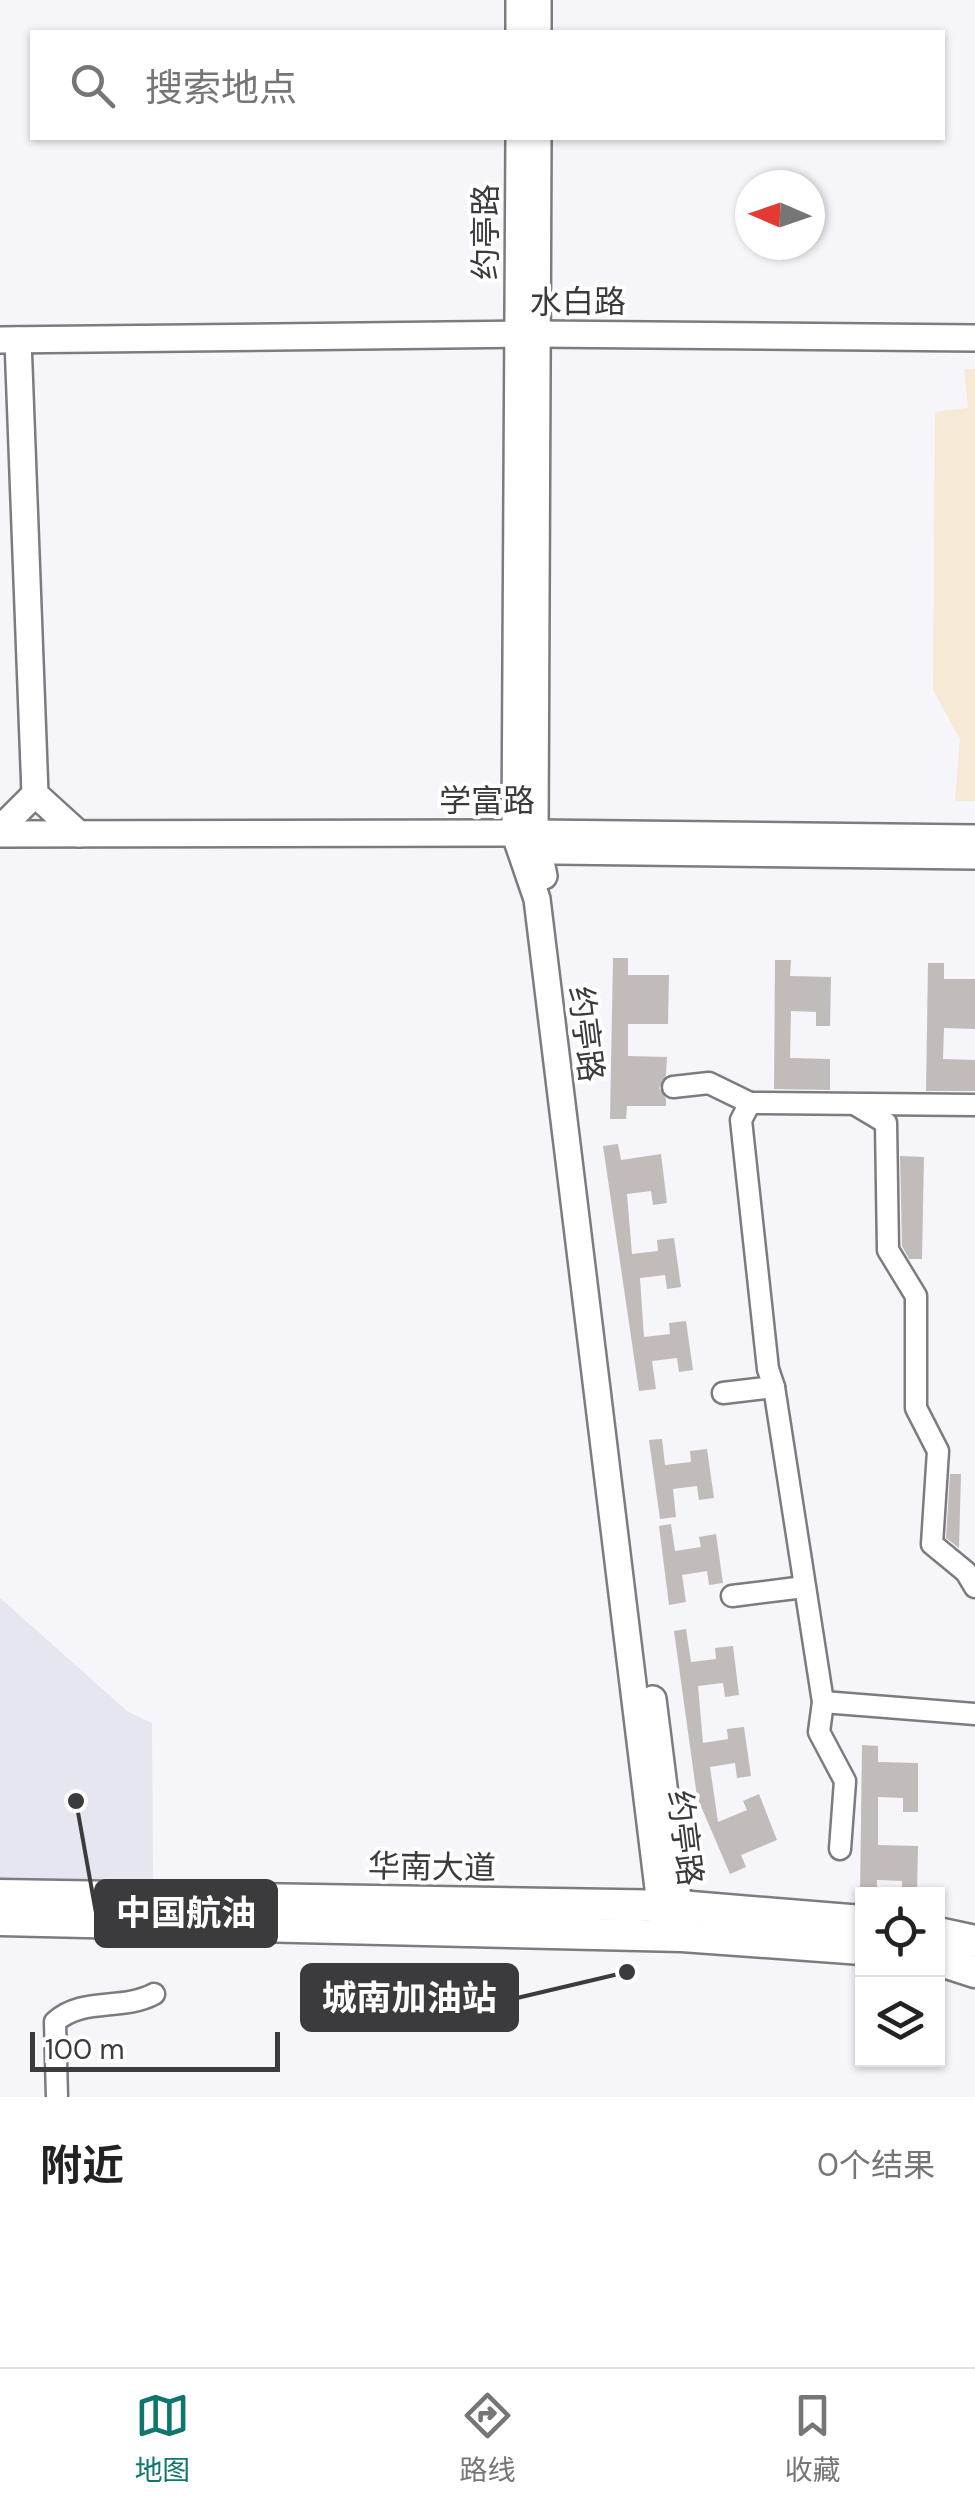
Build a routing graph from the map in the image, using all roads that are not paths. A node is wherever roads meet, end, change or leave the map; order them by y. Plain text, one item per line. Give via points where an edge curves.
1 (519, 0) edge
2 (538, 0) edge
3 (519, 30) edge
4 (538, 30) edge
5 (519, 140) edge
6 (538, 140) edge
7 (528, 334) junction
8 (975, 338) edge
9 (9, 340) edge
10 (35, 794) junction
11 (0, 831) edge
12 (79, 834) junction
13 (975, 838) edge
14 (526, 842) junction
15 (0, 849) edge
16 (975, 856) edge
17 (674, 1086) dead end
18 (750, 1103) junction
19 (855, 1104) junction
20 (975, 1104) edge
21 (774, 1386) junction
22 (723, 1392) dead end
23 (975, 1587) edge
24 (804, 1588) junction
25 (732, 1596) dead end
26 (823, 1702) junction
27 (975, 1714) edge
28 (840, 1850) dead end
29 (0, 1895) edge
30 (0, 1920) edge
31 (671, 1921) junction
32 (855, 1922) edge
33 (945, 1935) edge
34 (975, 1941) edge
35 (855, 1948) edge
36 (945, 1962) edge
37 (975, 1972) edge
38 (154, 1994) dead end
39 (57, 2097) edge

1 - 3 street
2 - 4 street
5 - 7 street, 约亭路
6 - 7 street, 约亭路
7 - 8 street, 水白路
7 - 9 street, 水白路
7 - 14 street, 约亭路
9 - 10 street
10 - 11 street
10 - 12 street
11 - 12 street, 学富路
12 - 14 street, 学富路
13 - 14 street, 学富路
14 - 15 street, 学富路
14 - 16 street, 学富路
14 - 31 street, 约亭路 via 550,899
17 - 18 street via 709,1083
18 - 19 street
18 - 21 street via 741,1120
19 - 20 street
19 - 23 street via 886,1123 888,1250 916,1296 916,1408 938,1451 932,1544
21 - 22 street
21 - 24 street
24 - 25 street
24 - 26 street
26 - 27 street
26 - 28 street via 819,1732 844,1781
29 - 31 main road, 华南大道
30 - 31 main road, 华南大道
31 - 32 main road, 华南大道
31 - 35 main road, 华南大道
33 - 34 main road
36 - 37 main road
38 - 39 street via 68,2010 56,2022

